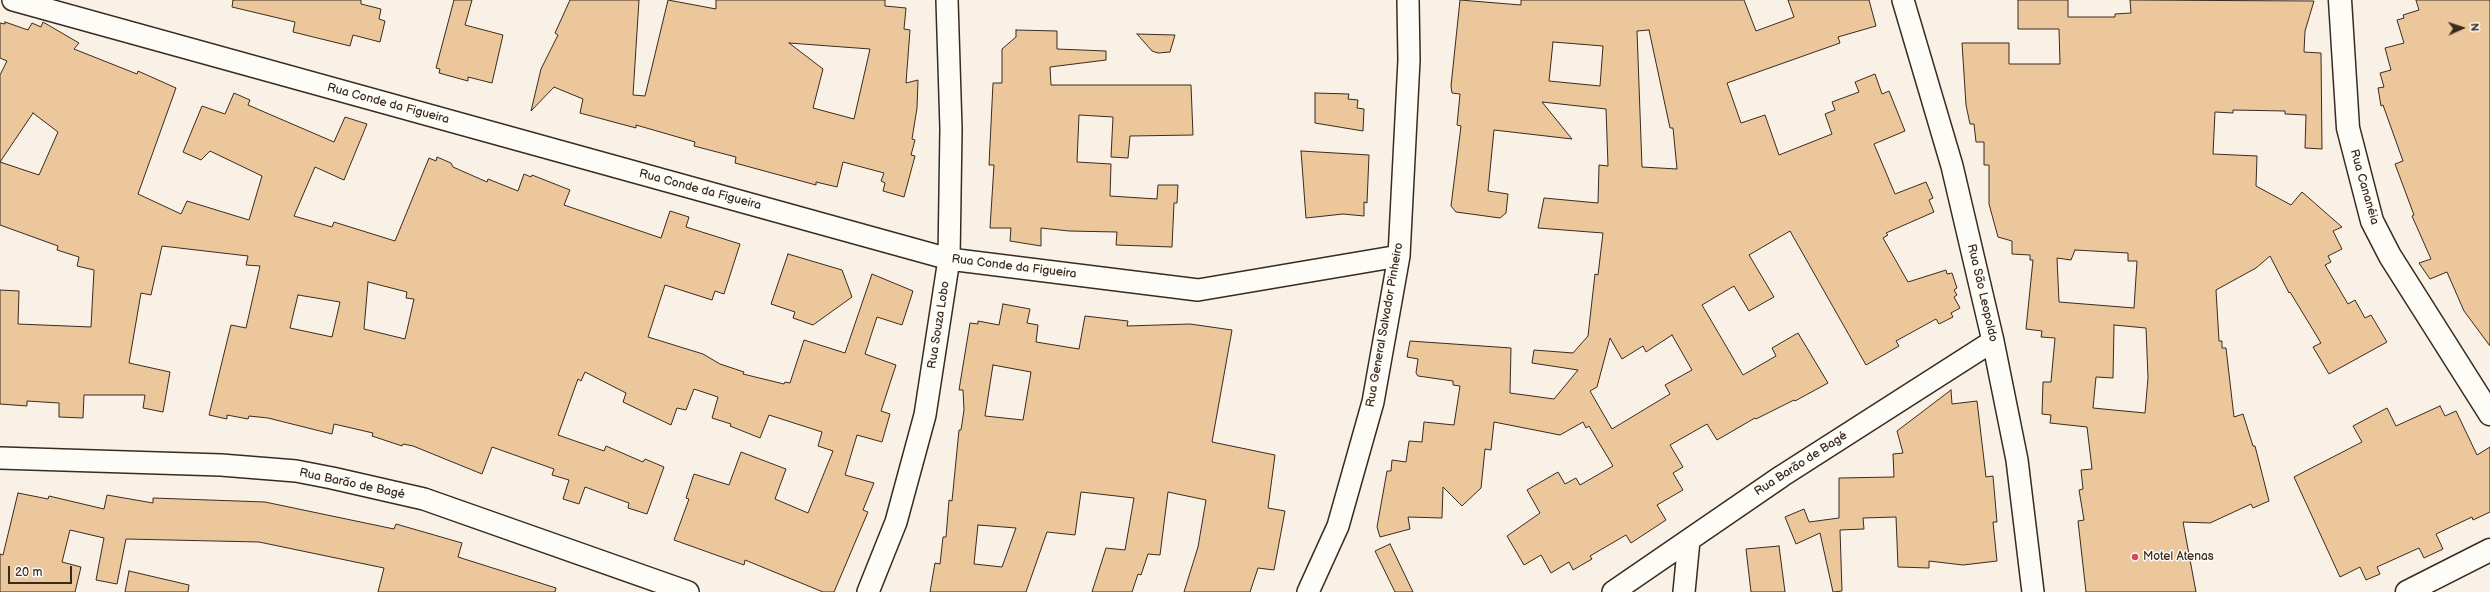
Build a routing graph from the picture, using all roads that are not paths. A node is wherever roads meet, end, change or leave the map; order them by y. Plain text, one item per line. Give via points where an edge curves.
1 (14, 0) edge
2 (947, 0) edge
3 (1408, 0) edge
4 (1903, 0) edge
5 (2340, 0) edge
6 (1399, 256) junction
7 (949, 260) junction
8 (1993, 342) junction
9 (2490, 414) edge
10 (0, 458) edge
11 (1689, 540) junction
12 (2490, 550) edge
13 (688, 592) edge
14 (868, 592) edge
15 (1308, 592) edge
16 (1613, 592) edge
17 (1684, 592) edge
18 (2033, 592) edge
19 (2407, 592) edge

1 - 7 street, Rua Conde da Figueira
2 - 7 street, Rua Souza Lobo via 951,129
3 - 6 street, Rua General Salvador Pinheiro via 1409,60
4 - 8 street, Rua São Leopoldo via 1952,166
5 - 9 street, Rua Cananéia via 2348,128 2372,220 2390,256
6 - 7 street, Rua Conde da Figueira via 1198,290
6 - 15 street, Rua General Salvador Pinheiro via 1373,402 1338,526
7 - 14 street, Rua Souza Lobo via 925,415 896,522
8 - 11 street, Rua Barão de Bagé via 1782,476
8 - 18 street, Rua São Leopoldo via 2017,460
10 - 13 street, Rua Barão de Bagé via 221,465 296,471 332,478 424,499
11 - 16 street, Rua Barão de Bagé
11 - 17 street
12 - 19 street

